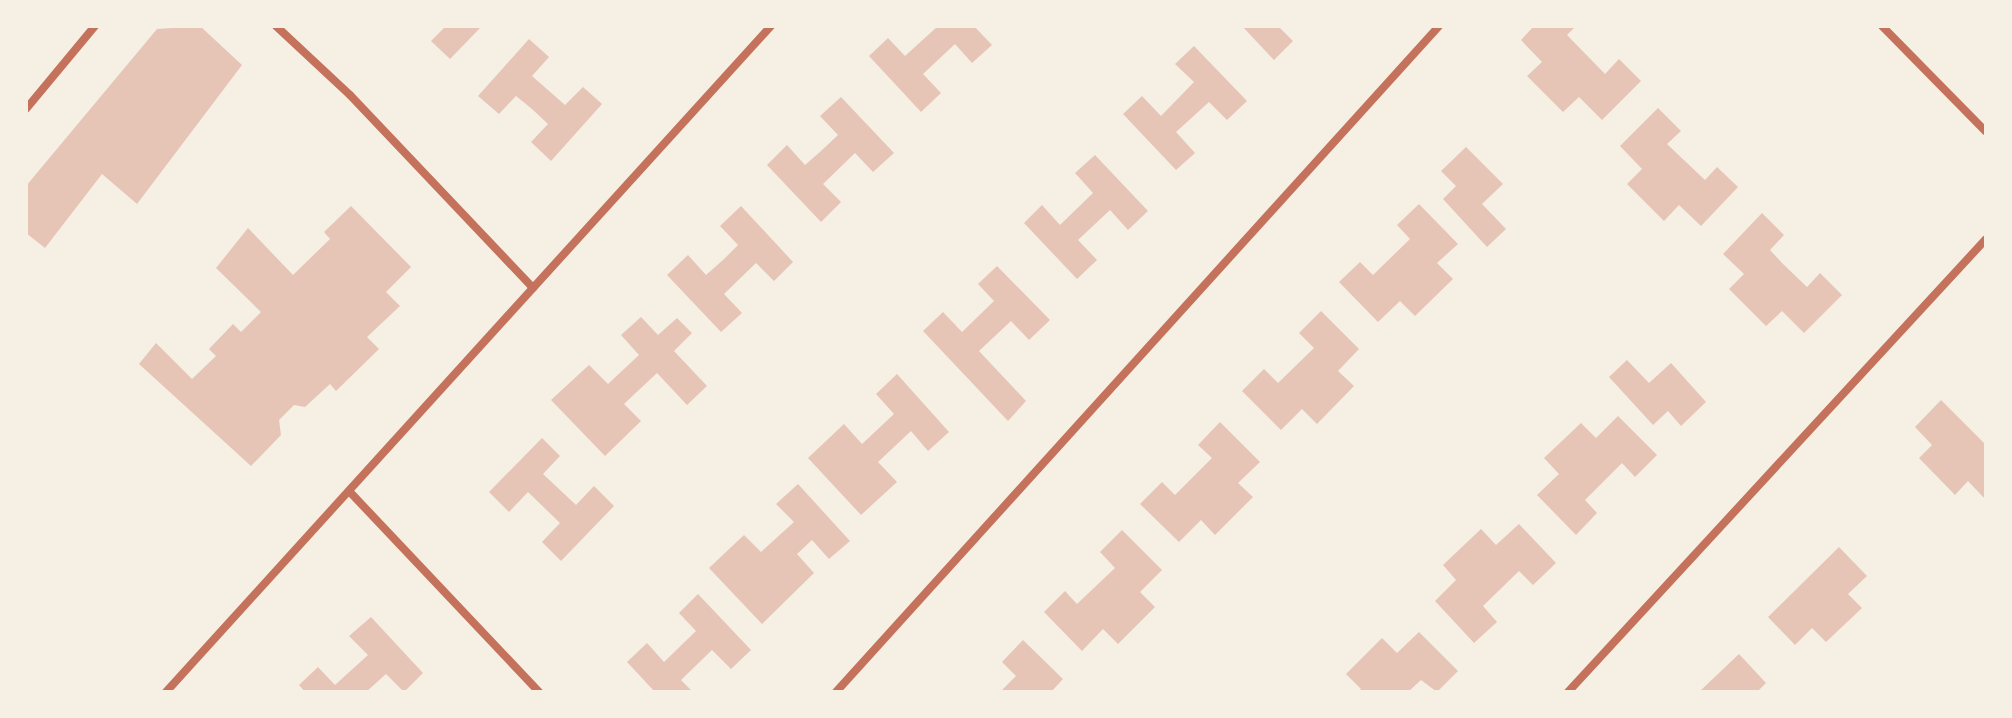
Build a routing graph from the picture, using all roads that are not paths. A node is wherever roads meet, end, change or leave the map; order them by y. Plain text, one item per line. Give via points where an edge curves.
1 (95, 26) edge
2 (276, 26) edge
3 (771, 26) edge
4 (1439, 26) edge
5 (1882, 26) edge
6 (26, 109) edge
7 (1986, 132) edge
8 (1986, 239) edge
9 (533, 288) junction
10 (349, 491) junction
11 (166, 692) edge
12 (539, 692) edge
13 (836, 692) edge
14 (1568, 692) edge

1 - 6 street
2 - 9 street via 350,95
3 - 9 street
4 - 13 street
5 - 7 street
8 - 14 street
9 - 10 street
10 - 11 street
10 - 12 street

